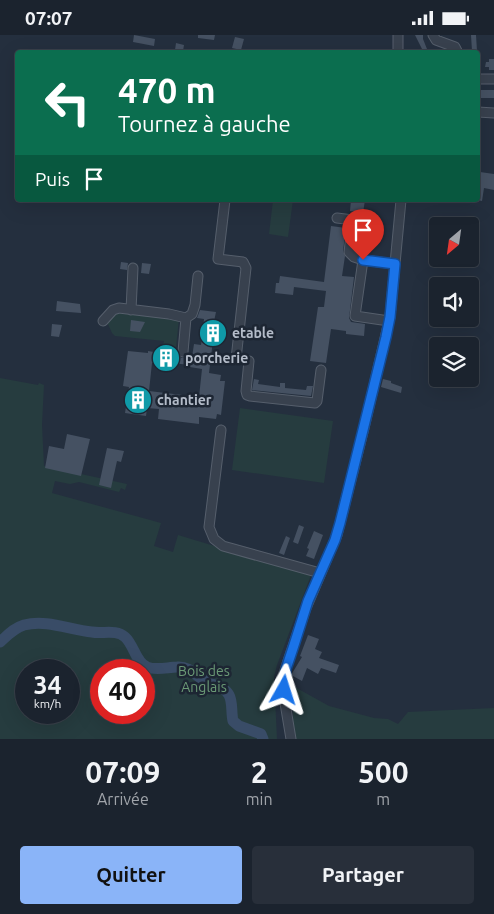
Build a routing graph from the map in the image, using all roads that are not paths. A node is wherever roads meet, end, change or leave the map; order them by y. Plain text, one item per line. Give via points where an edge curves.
1 (398, 35) edge
2 (433, 35) edge
3 (398, 50) edge
4 (456, 50) edge
5 (480, 79) edge
6 (494, 79) edge
7 (480, 112) edge
8 (494, 113) edge
9 (225, 202) edge
10 (401, 202) edge
11 (337, 218) dead end
12 (363, 260) junction
13 (395, 264) junction
14 (132, 268) dead end
15 (198, 276) dead end
16 (131, 310) junction
17 (186, 318) junction
18 (103, 321) dead end
19 (389, 321) junction
20 (183, 352) dead end
21 (236, 359) dead end
22 (249, 361) dead end
23 (321, 370) dead end
24 (221, 430) dead end
25 (320, 573) junction
26 (291, 739) edge

1 - 3 street
2 - 4 street via 436,40
5 - 6 street
7 - 8 street
9 - 21 street via 218,259 243,262 246,269
10 - 13 street
11 - 12 street via 352,220 349,252
12 - 13 street
12 - 19 street via 355,316
13 - 19 street
14 - 16 street
15 - 17 street via 195,305 192,314
16 - 17 street
16 - 18 street via 112,310
17 - 20 street
19 - 25 street via 340,523
22 - 23 street via 246,391 250,397 315,403
24 - 25 street via 209,527 214,539 224,546
25 - 26 street via 284,673

